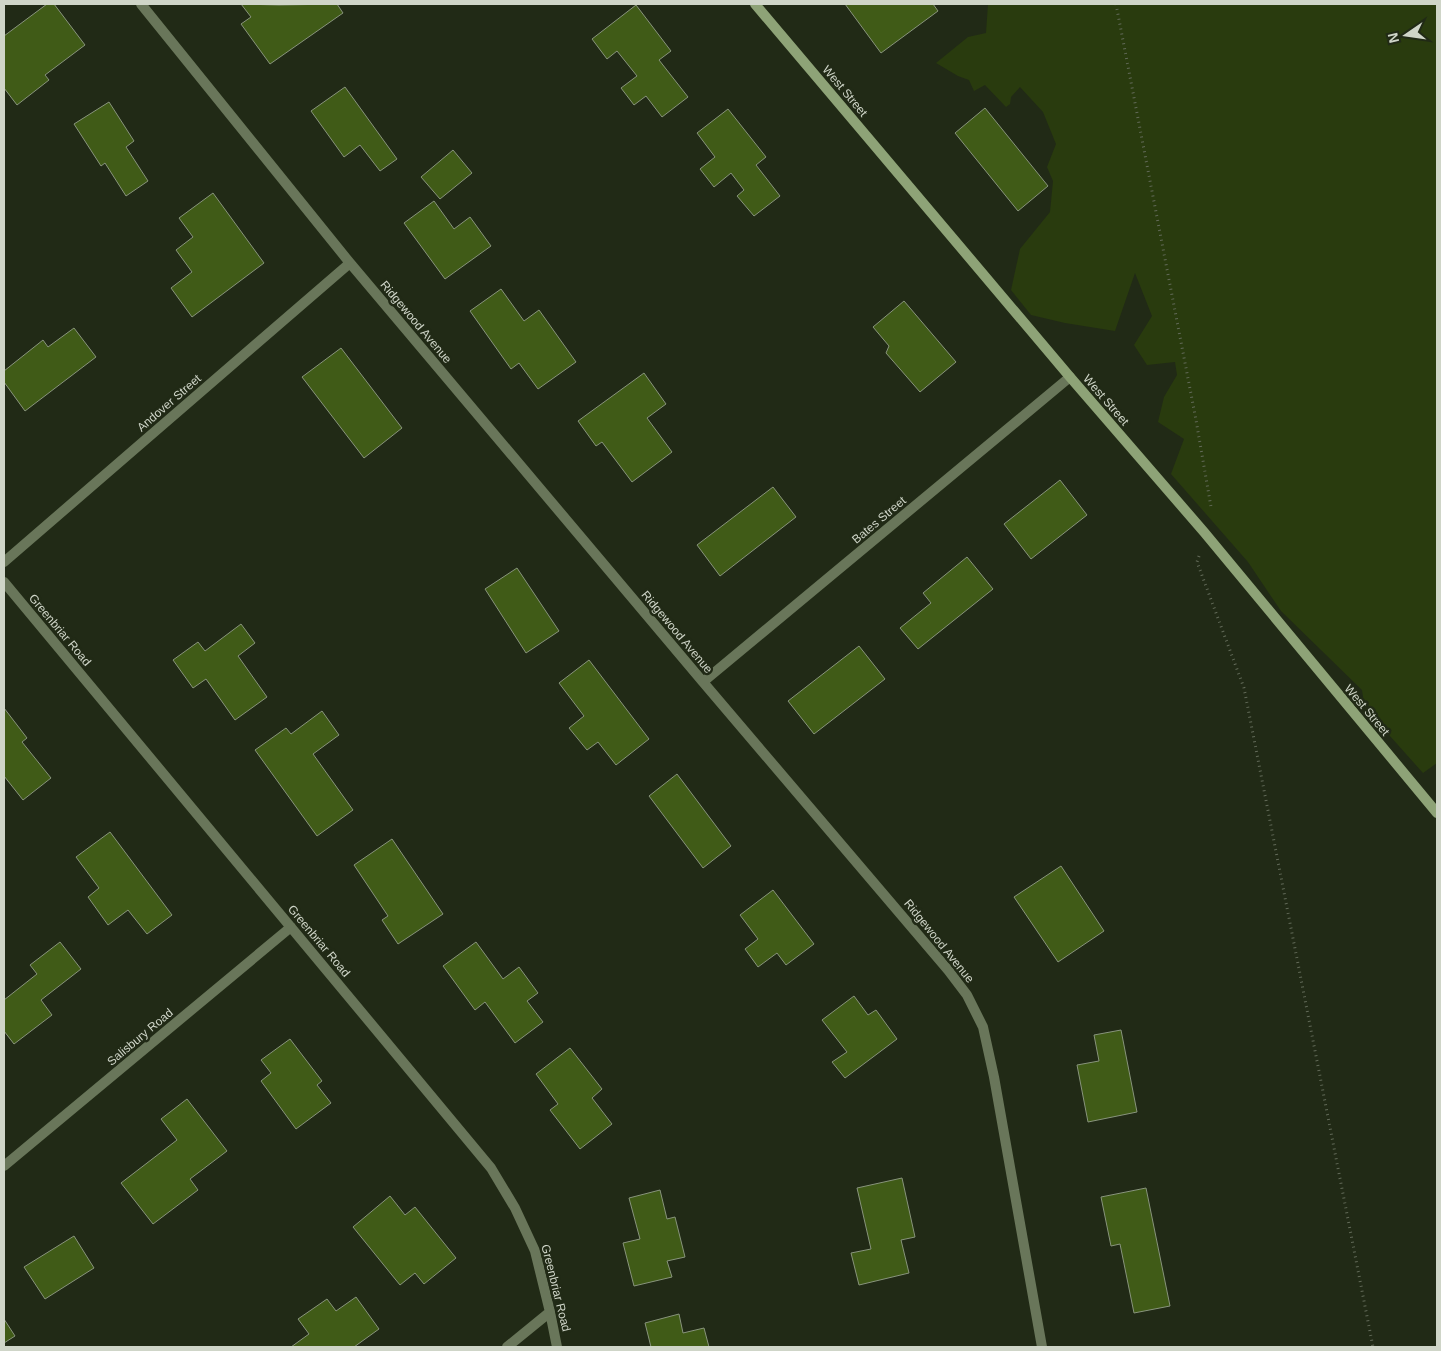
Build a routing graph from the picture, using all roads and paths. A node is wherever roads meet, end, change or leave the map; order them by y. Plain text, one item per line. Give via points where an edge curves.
1 (141, 4) edge
2 (755, 4) edge
3 (1116, 4) edge
4 (350, 263) junction
5 (1070, 377) junction
6 (1204, 532) junction
7 (4, 562) edge
8 (4, 582) edge
9 (703, 682) junction
10 (1437, 813) edge
11 (292, 927) junction
12 (4, 1166) edge
13 (550, 1312) junction
14 (507, 1347) edge
15 (557, 1347) edge
16 (1042, 1347) edge
17 (1373, 1347) edge

1 - 4 street, Ridgewood Avenue
2 - 5 street, West Street
3 - 6 path via 1211,509
4 - 7 street, Andover Street
4 - 9 street, Ridgewood Avenue
5 - 6 street, West Street
5 - 9 street, Bates Street
6 - 10 street, West Street
6 - 17 path via 1197,562 1244,688
8 - 11 street, Greenbriar Road
9 - 16 street, Ridgewood Avenue via 967,995 983,1027 994,1077
11 - 12 street, Salisbury Road
11 - 13 street, Greenbriar Road via 491,1168 515,1208 535,1252
13 - 14 street
13 - 15 street, Greenbriar Road

